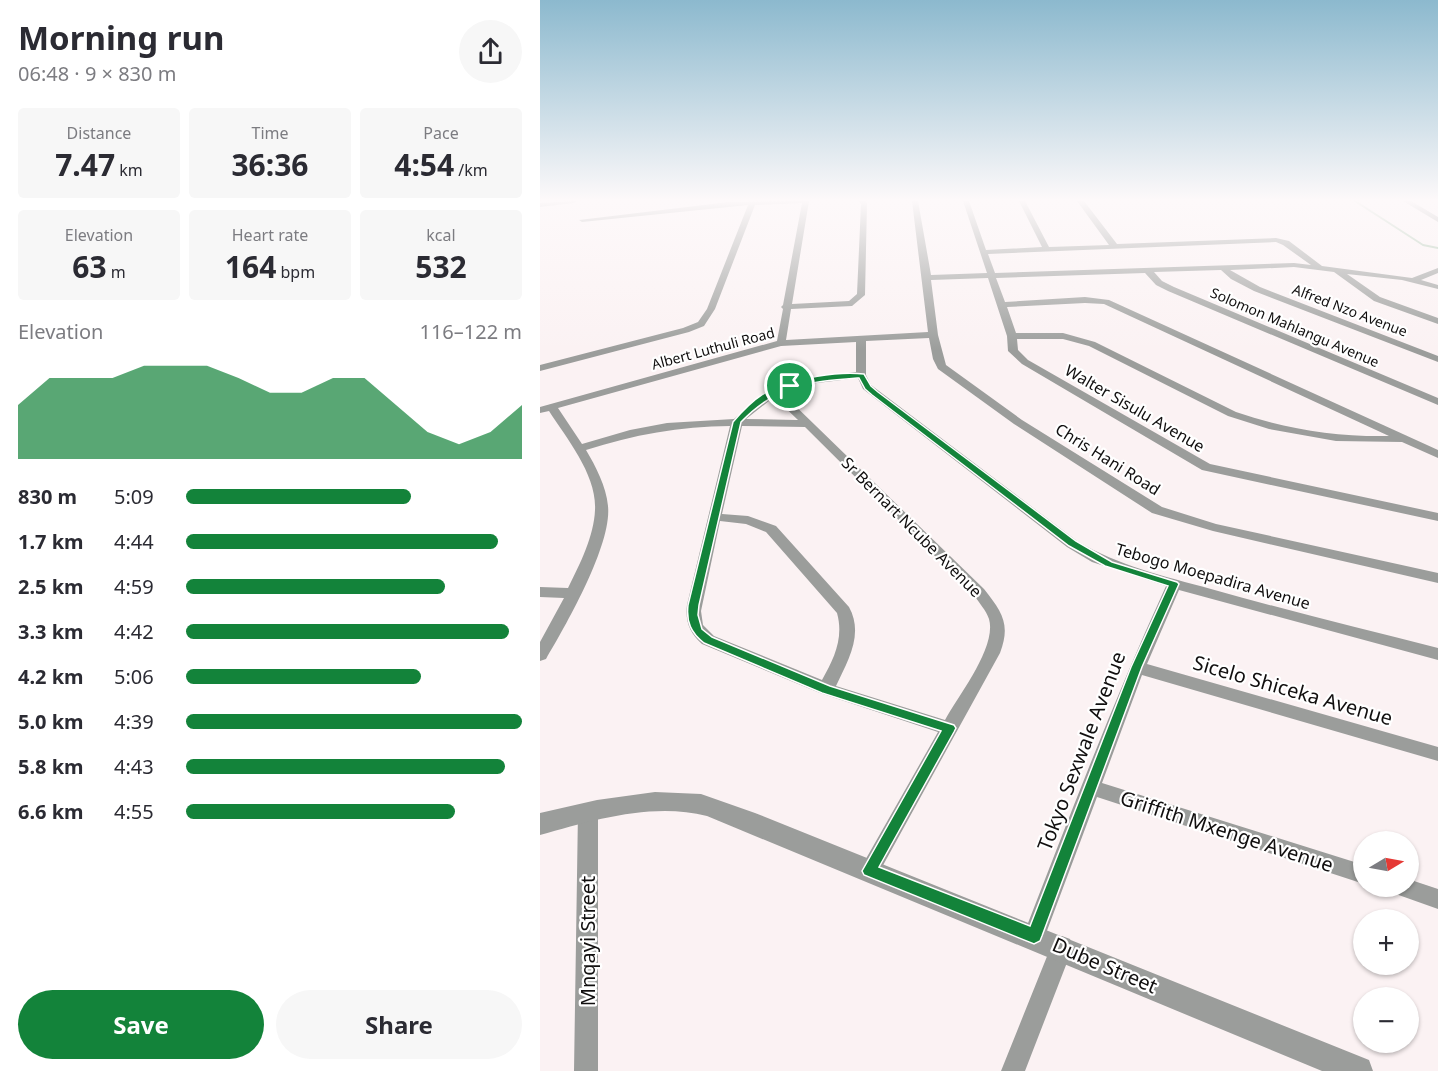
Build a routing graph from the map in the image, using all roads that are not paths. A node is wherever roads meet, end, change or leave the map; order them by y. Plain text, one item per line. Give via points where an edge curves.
1 (733, 251) edge
2 (795, 251) edge
3 (862, 251) edge
4 (923, 251) edge
5 (1000, 251) edge
6 (1296, 251) edge
7 (984, 252) joint
8 (1222, 267) junction
9 (1320, 267) junction
10 (1146, 269) junction
11 (1334, 269) junction
12 (1438, 270) edge
13 (989, 275) junction
14 (927, 278) junction
15 (1415, 280) junction
16 (1438, 287) edge
17 (1001, 305) junction
18 (785, 307) junction
19 (1438, 321) edge
20 (933, 335) junction
21 (1012, 336) junction
22 (861, 338) junction
23 (781, 343) junction
24 (1438, 359) edge
25 (540, 368) edge
26 (861, 375) junction
27 (774, 391) junction
28 (1438, 402) edge
29 (546, 408) edge
30 (737, 422) junction
31 (808, 424) junction
32 (1404, 439) junction
33 (580, 448) junction
34 (1438, 454) edge
35 (714, 517) junction
36 (1438, 517) edge
37 (1438, 578) edge
38 (1174, 584) junction
39 (540, 592) edge
40 (573, 593) junction
41 (1438, 654) edge
42 (540, 655) edge
43 (1137, 667) junction
44 (826, 690) junction
45 (949, 728) junction
46 (1438, 754) edge
47 (1090, 788) junction
48 (588, 811) junction
49 (540, 824) edge
50 (870, 871) junction
51 (1353, 872) edge
52 (1419, 892) edge
53 (1438, 899) edge
54 (1034, 936) junction
55 (1062, 947) junction
56 (586, 1071) edge
57 (1013, 1071) edge
58 (1358, 1071) edge

1 - 25 street via 702,324
2 - 18 street
3 - 18 street via 861,295 852,303
4 - 14 street, Chris Hani Road
5 - 7 street
6 - 9 street
7 - 13 street, Walter Sisulu Avenue
8 - 9 street
8 - 10 street
8 - 24 street, Alfred Nzo Avenue via 1257,289
9 - 11 street
10 - 13 street
10 - 28 street, Solomon Mahlangu Avenue via 1171,289
11 - 15 street
11 - 19 street via 1377,299
12 - 15 street
13 - 14 street
13 - 17 street, Walter Sisulu Avenue
14 - 20 street, Chris Hani Road
15 - 16 street
17 - 21 street, Walter Sisulu Avenue
17 - 32 street via 1106,302
18 - 23 street
20 - 22 street, Albert Luthuli Road
20 - 37 street, Chris Hani Road via 944,369 1018,422 1156,510 1213,527
21 - 32 street via 1063,336 1092,344 1255,422 1361,441
21 - 36 street, Walter Sisulu Avenue via 1012,351 1025,362 1206,467
22 - 23 street, Albert Luthuli Road
22 - 26 street
23 - 29 street, Albert Luthuli Road
26 - 27 street via 808,381
26 - 38 street, Tebogo Moepadira Avenue via 867,387 1072,544 1108,564
27 - 30 street via 756,402
27 - 31 street, Sr Bernart Ncube Avenue
29 - 33 street
30 - 31 street
30 - 33 street via 647,430
30 - 35 street
31 - 45 street, Sr Bernart Ncube Avenue via 960,572 992,609 998,638
32 - 34 street
33 - 40 street via 603,508 600,528
35 - 44 street via 748,520 771,529 844,611 849,622 848,642
35 - 44 street via 692,615 697,631 723,647
38 - 41 street, Tebogo Moepadira Avenue
38 - 43 street, Tokyo Sexwale Avenue
39 - 40 street
40 - 42 street
43 - 46 street, Sicelo Shiceka Avenue
43 - 47 street, Tokyo Sexwale Avenue
44 - 45 street
45 - 50 street, Sr Bernart Ncube Avenue
47 - 51 street, Griffith Mxenge Avenue
47 - 54 street, Tokyo Sexwale Avenue
48 - 49 street, Dube Street
48 - 50 street, Dube Street via 695,803
48 - 56 street, Mnqayi Street
50 - 54 street, Dube Street
52 - 53 street
54 - 55 street, Dube Street
55 - 57 street
55 - 58 street, Dube Street

